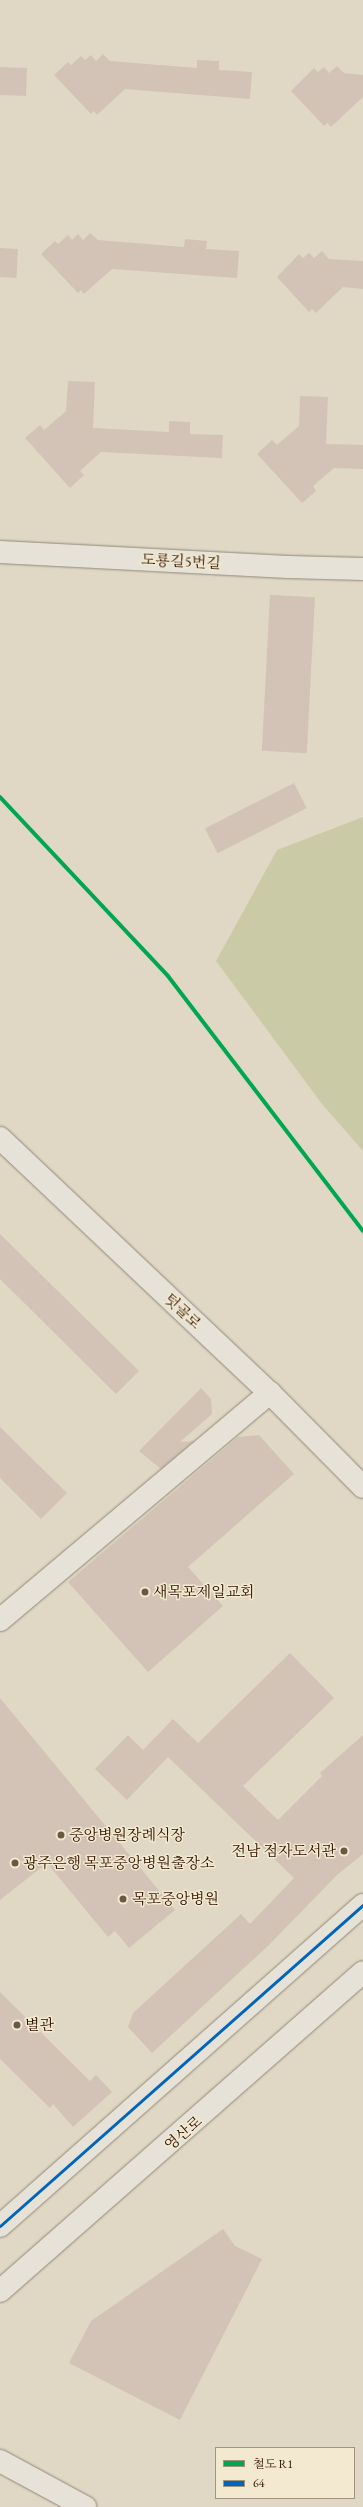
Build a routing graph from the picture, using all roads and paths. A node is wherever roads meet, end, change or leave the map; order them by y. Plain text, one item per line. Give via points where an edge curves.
1 (0, 552) edge
2 (363, 569) edge
3 (0, 1138) edge
4 (270, 1393) junction
5 (363, 1486) edge
6 (0, 1620) edge
7 (363, 1905) edge
8 (363, 1972) edge
9 (0, 2226) edge
10 (0, 2291) edge
11 (0, 2460) edge
12 (85, 2507) edge

1 - 2 street, 도룡길5번길 via 288,568
3 - 4 street, 텃골로
4 - 5 street, 텃골로
4 - 6 street
7 - 9 street
8 - 10 street, 영산로
11 - 12 street

